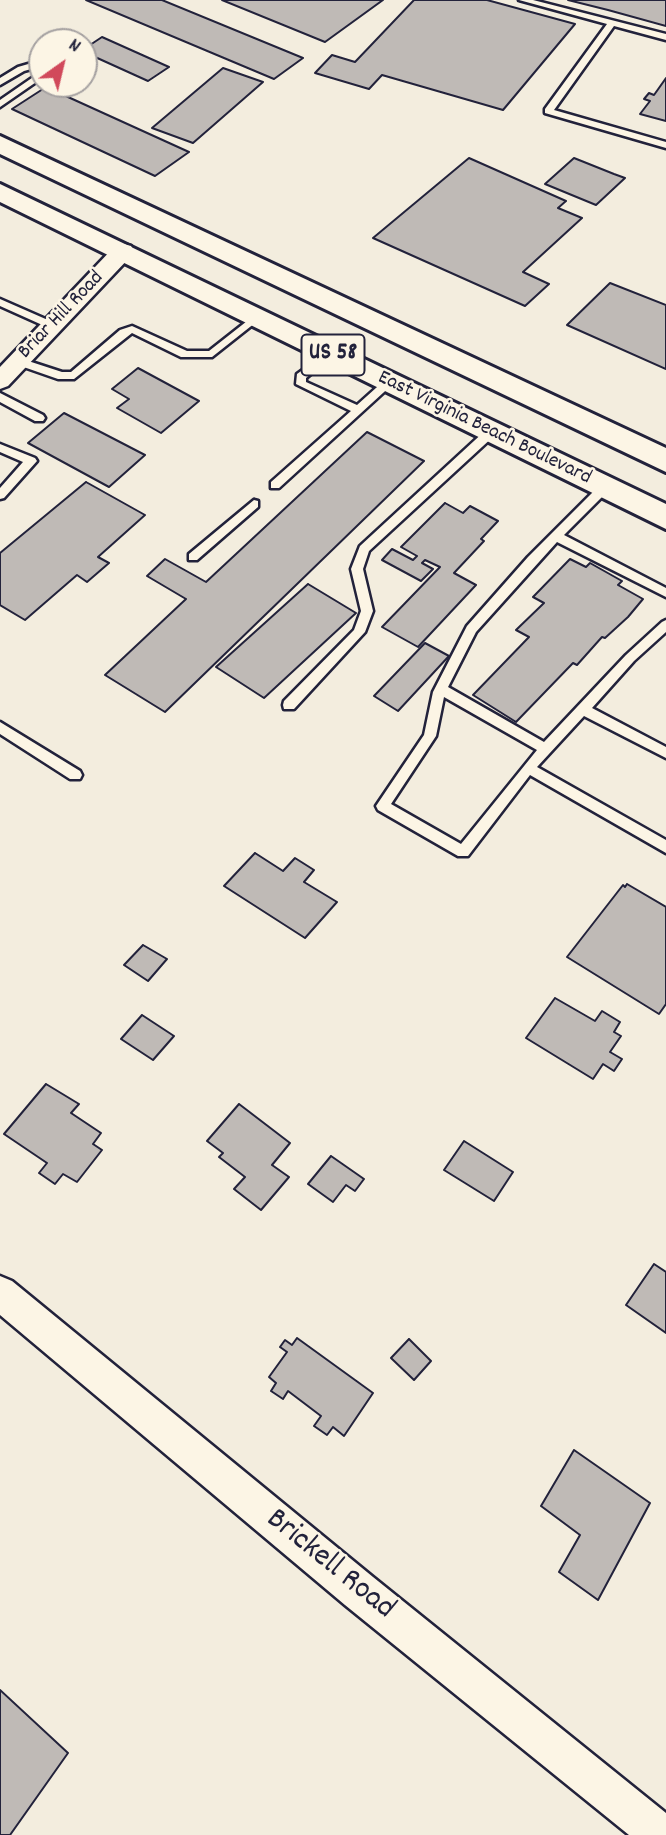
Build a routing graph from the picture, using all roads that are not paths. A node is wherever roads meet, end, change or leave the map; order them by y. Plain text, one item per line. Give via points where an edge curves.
1 (523, 0) edge
2 (612, 23) junction
3 (666, 37) edge
4 (28, 67) edge
5 (0, 82) edge
6 (28, 84) edge
7 (0, 104) edge
8 (0, 144) edge
9 (666, 145) edge
10 (0, 192) edge
11 (122, 251) junction
12 (0, 302) edge
13 (256, 317) junction
14 (53, 326) junction
15 (330, 353) junction
16 (19, 362) junction
17 (390, 382) junction
18 (0, 384) edge
19 (358, 410) junction
20 (39, 418) dead end
21 (491, 432) junction
22 (0, 448) edge
23 (666, 461) edge
24 (275, 485) dead end
25 (604, 488) junction
26 (0, 495) edge
27 (254, 504) dead end
28 (666, 519) edge
29 (556, 536) junction
30 (193, 557) dead end
31 (666, 593) edge
32 (666, 625) edge
33 (441, 689) junction
34 (289, 705) dead end
35 (583, 709) junction
36 (0, 727) edge
37 (546, 748) junction
38 (666, 753) edge
39 (528, 768) junction
40 (75, 775) dead end
41 (666, 847) edge
42 (0, 1293) edge
43 (661, 1835) edge

1 - 2 lane
2 - 3 lane
2 - 9 lane via 548,111
4 - 5 lane
6 - 7 lane
8 - 23 main road, East Virginia Beach Boulevard / US 58
10 - 11 main road, East Virginia Beach Boulevard / US 58
11 - 13 main road, East Virginia Beach Boulevard / US 58
11 - 14 street, Briar Hill Road
12 - 14 lane
13 - 15 main road, East Virginia Beach Boulevard / US 58
13 - 16 lane via 212,354 185,355 132,329 74,375 62,376
14 - 16 street, Briar Hill Road
15 - 17 main road, East Virginia Beach Boulevard / US 58
15 - 19 lane via 301,377 301,384
16 - 18 street, Briar Hill Road
17 - 19 lane
17 - 21 main road, East Virginia Beach Boulevard / US 58
18 - 20 lane
19 - 24 lane
21 - 25 main road, East Virginia Beach Boulevard / US 58
21 - 34 lane via 364,549 357,569 367,611 359,632
22 - 26 lane via 31,461
25 - 28 main road, East Virginia Beach Boulevard / US 58
25 - 29 lane
27 - 30 lane
29 - 31 lane
29 - 33 lane via 471,629
32 - 35 lane
33 - 37 lane
33 - 39 lane via 430,736 383,806 463,852
35 - 37 lane
35 - 38 lane
36 - 40 lane
37 - 39 lane
39 - 41 lane
42 - 43 street, Brickell Road

